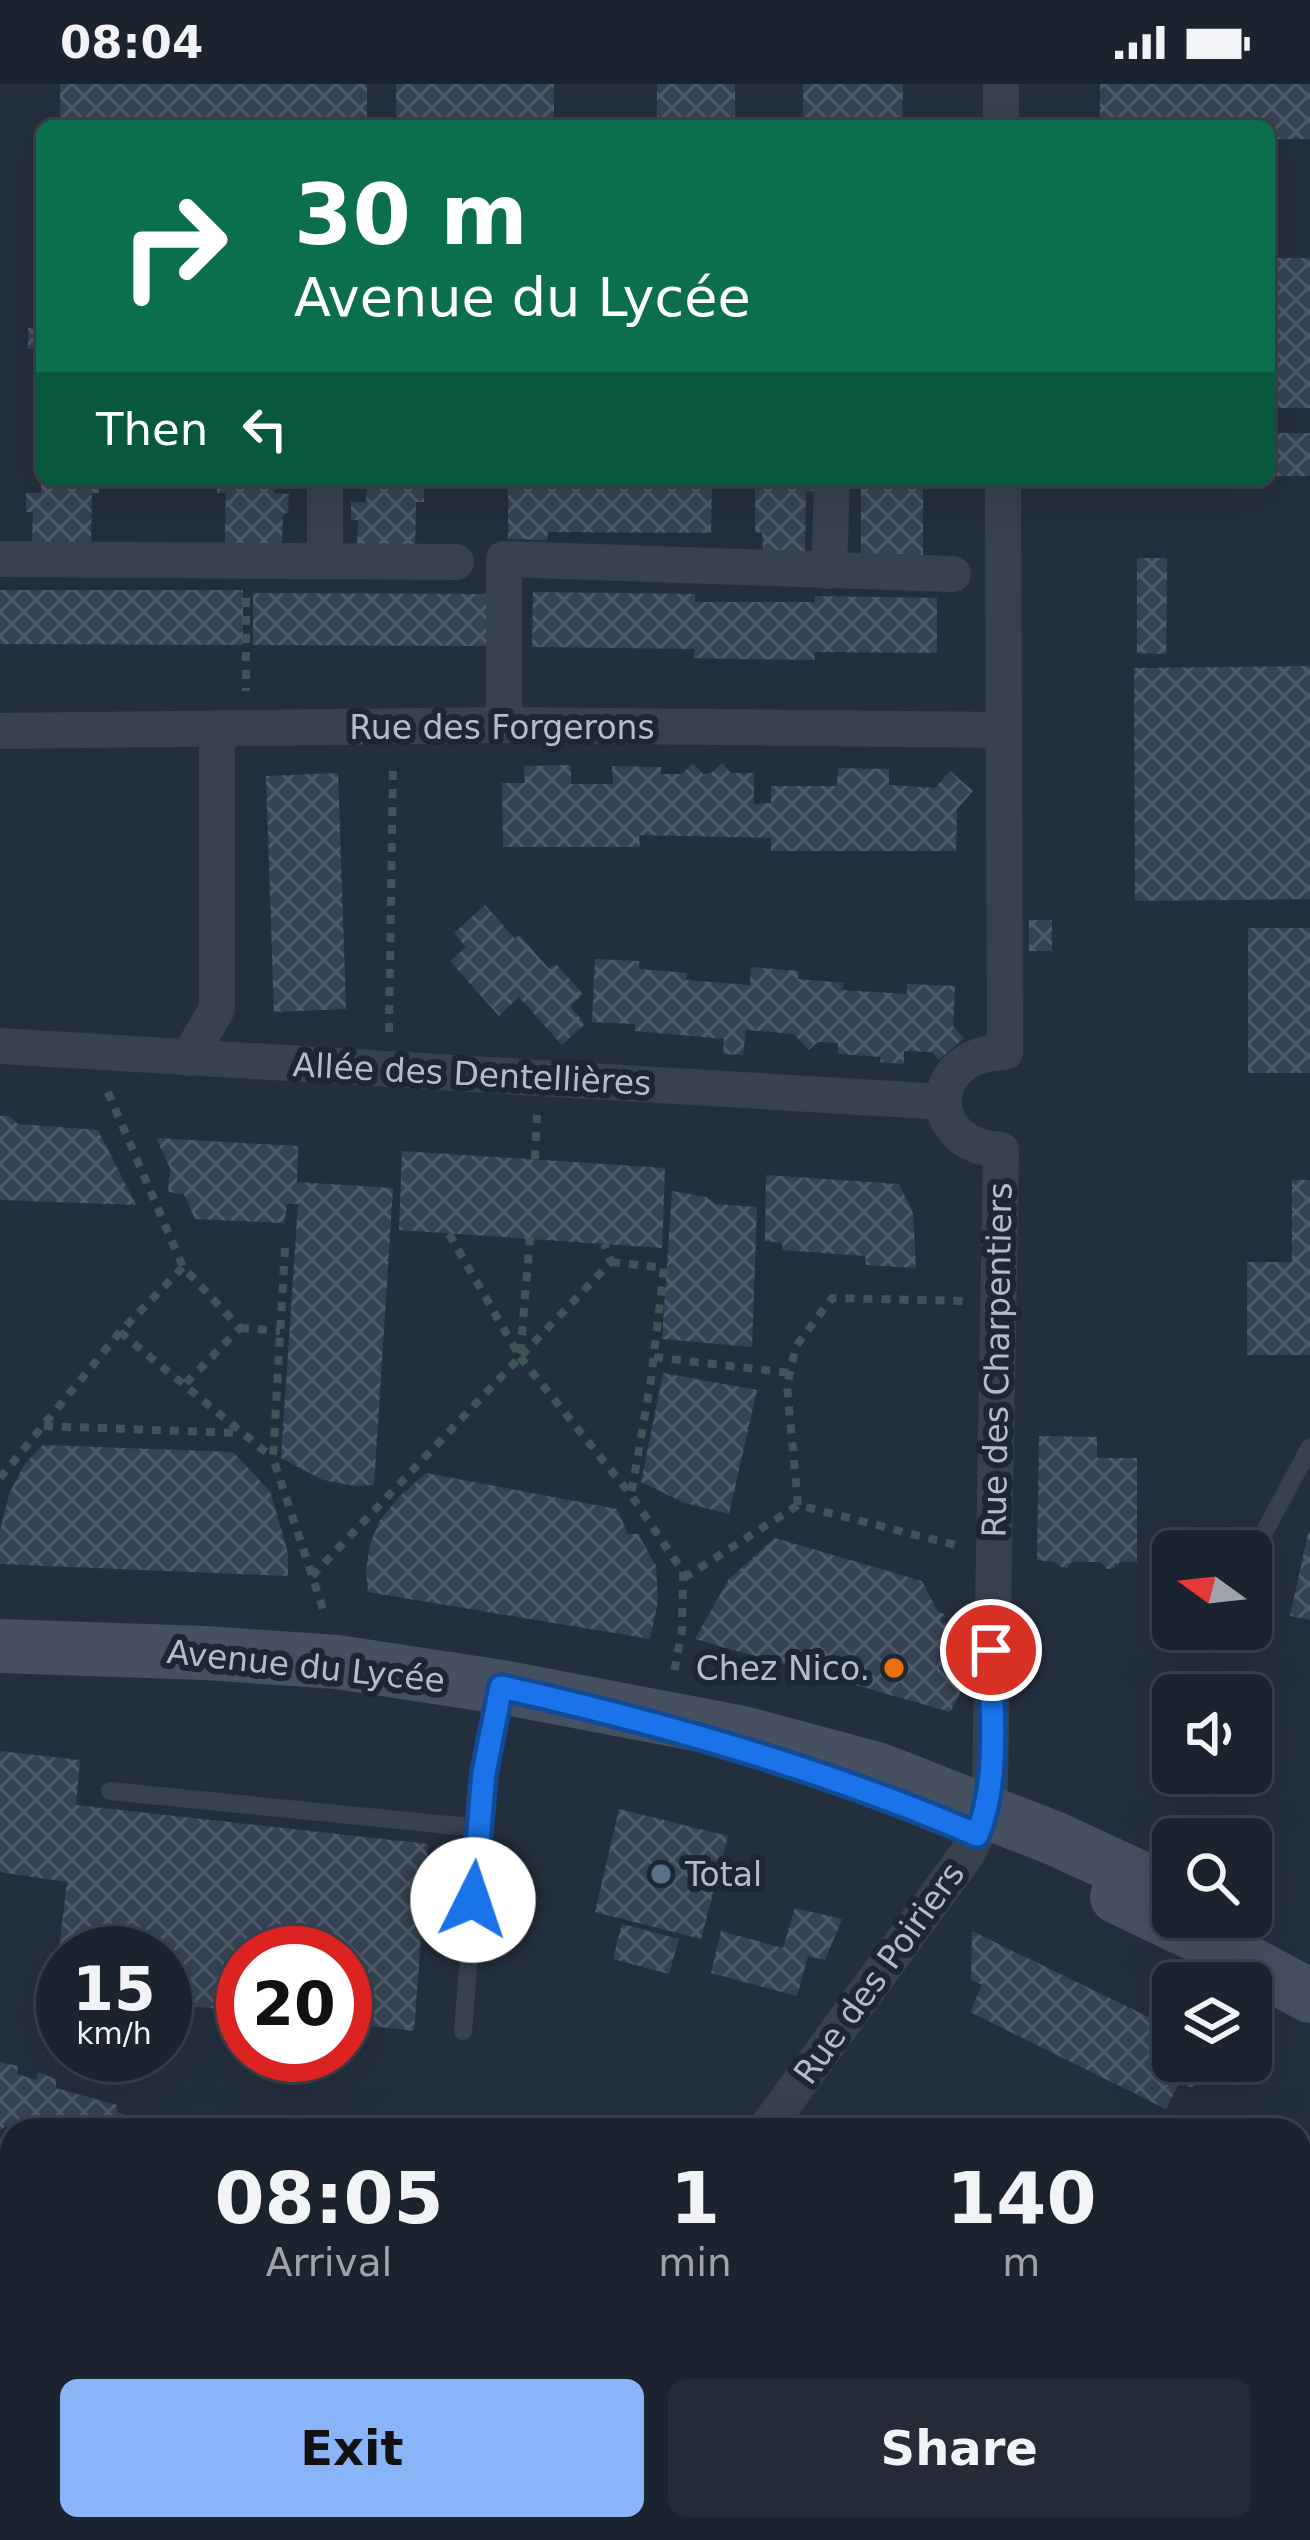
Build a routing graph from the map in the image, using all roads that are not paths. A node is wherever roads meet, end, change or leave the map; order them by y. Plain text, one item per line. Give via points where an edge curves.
1 (1001, 84) edge
2 (1001, 120) edge
3 (325, 486) edge
4 (832, 486) edge
5 (1003, 486) edge
6 (0, 559) edge
7 (325, 561) junction
8 (456, 562) dead end
9 (829, 571) junction
10 (953, 574) dead end
11 (504, 724) junction
12 (231, 728) junction
13 (1004, 730) junction
14 (0, 731) edge
15 (0, 1046) edge
16 (188, 1058) junction
17 (944, 1102) junction
18 (1310, 1447) edge
19 (1266, 1529) dead end
20 (0, 1648) edge
21 (501, 1687) junction
22 (110, 1791) dead end
23 (982, 1824) junction
24 (479, 1828) junction
25 (1152, 1883) edge
26 (1258, 1938) edge
27 (1310, 1967) edge
28 (1310, 1996) edge
29 (463, 2031) dead end
30 (774, 2118) edge

1 - 2 street
3 - 7 street
4 - 9 street
5 - 13 street
6 - 7 street
7 - 8 street
9 - 10 street
9 - 11 street via 504,560
11 - 12 street, Rue des Forgerons
11 - 13 street, Rue des Forgerons
12 - 14 street, Rue des Forgerons
12 - 16 street via 217,1009
13 - 17 street via 1005,1052 962,1062
15 - 16 street, Allée des Dentellières
16 - 17 street, Allée des Dentellières
17 - 23 street, Rue des Charpentiers via 962,1139 1001,1150 990,1785
18 - 19 lane
20 - 21 main road, Avenue du Lycée via 337,1662
21 - 23 main road, Avenue du Lycée
21 - 24 lane
22 - 24 lane
23 - 25 main road, Avenue du Lycée via 1081,1850
23 - 28 main road, Avenue du Lycée
23 - 30 street, Rue des Poiriers
24 - 29 lane
26 - 27 main road

